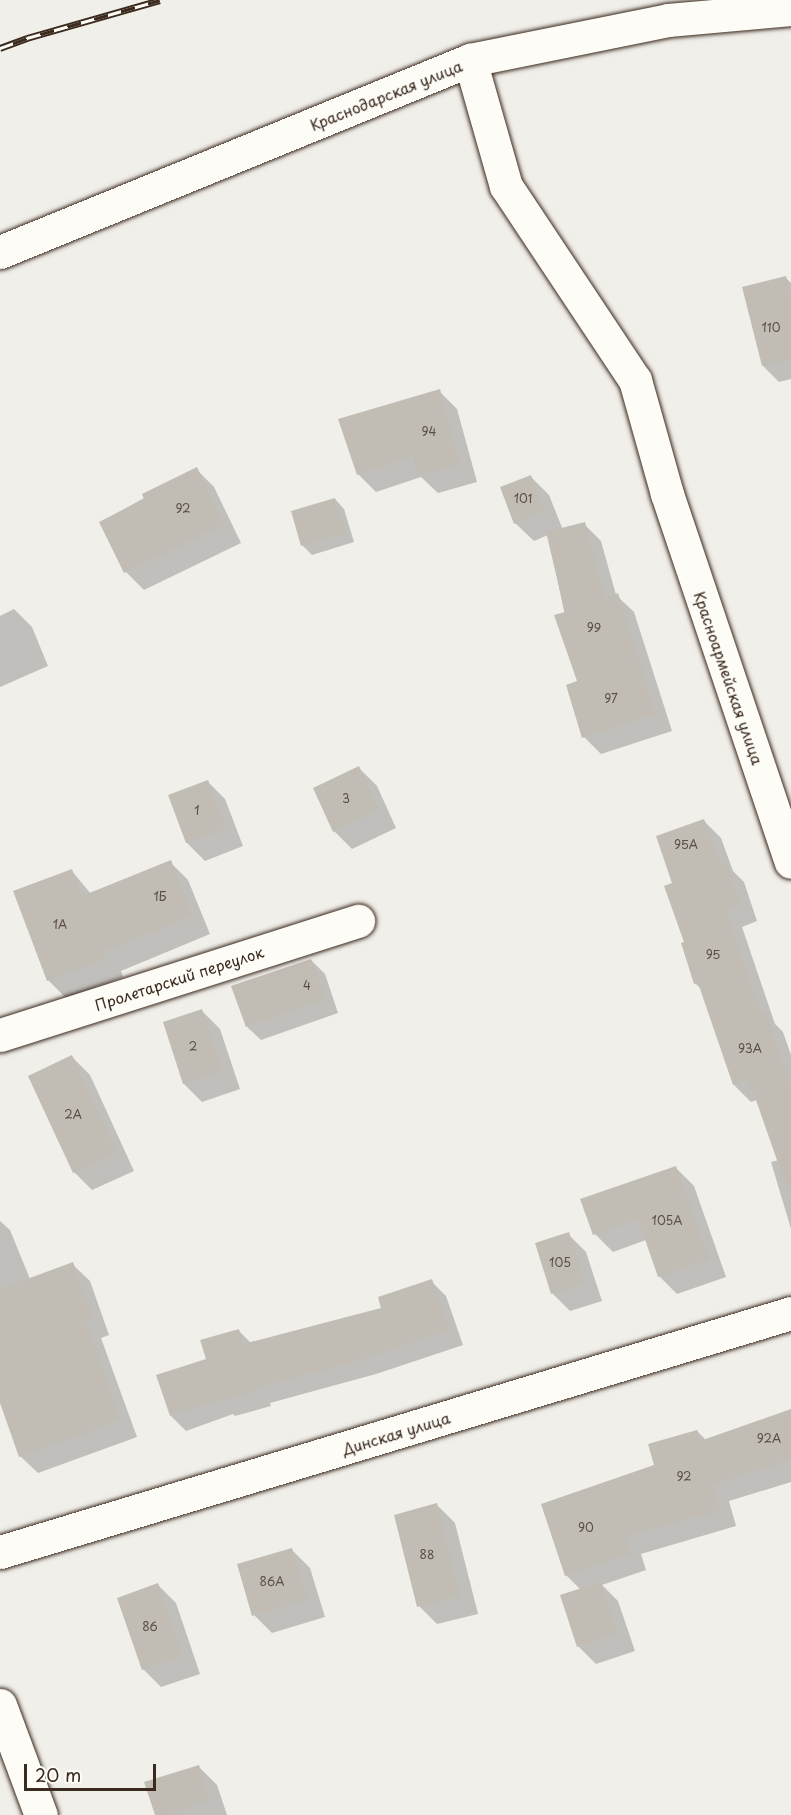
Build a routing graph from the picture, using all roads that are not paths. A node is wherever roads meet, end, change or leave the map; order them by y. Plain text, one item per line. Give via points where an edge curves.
1 (791, 9) edge
2 (471, 60) junction
3 (0, 252) edge
4 (791, 862) edge
5 (358, 921) dead end
6 (0, 1035) edge
7 (791, 1313) edge
8 (0, 1552) edge
9 (0, 1705) edge
10 (41, 1815) edge

1 - 2 street, Краснодарская улица via 668,20
2 - 3 street, Краснодарская улица
2 - 4 street, Красноармейская улица via 506,186 635,380 667,494
5 - 6 street, Пролетарский переулок
7 - 8 street, Динская улица
9 - 10 street

